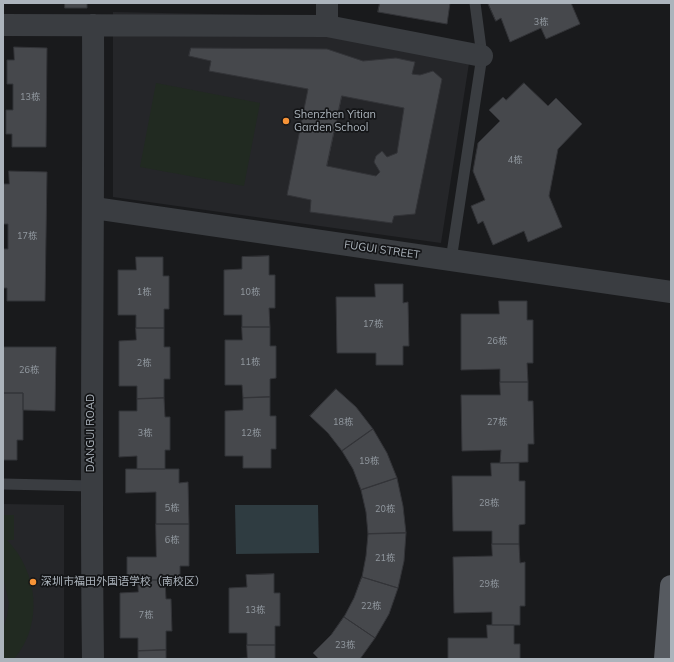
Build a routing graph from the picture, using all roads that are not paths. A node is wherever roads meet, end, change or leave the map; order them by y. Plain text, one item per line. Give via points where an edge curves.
1 (327, 3) edge
2 (475, 3) edge
3 (3, 25) edge
4 (94, 25) junction
5 (327, 26) junction
6 (482, 56) junction
7 (94, 208) junction
8 (451, 260) junction
9 (671, 292) edge
10 (3, 484) edge
11 (91, 486) junction
12 (671, 586) edge
13 (93, 659) edge
14 (665, 659) edge

1 - 5 street
2 - 6 lane
3 - 4 street
4 - 5 street
4 - 7 street, DANGUI ROAD
5 - 6 street
6 - 8 lane
7 - 8 street, FUGUI STREET
7 - 11 street, DANGUI ROAD
8 - 9 street, FUGUI STREET
10 - 11 lane
11 - 13 street, DANGUI ROAD
12 - 14 main road

